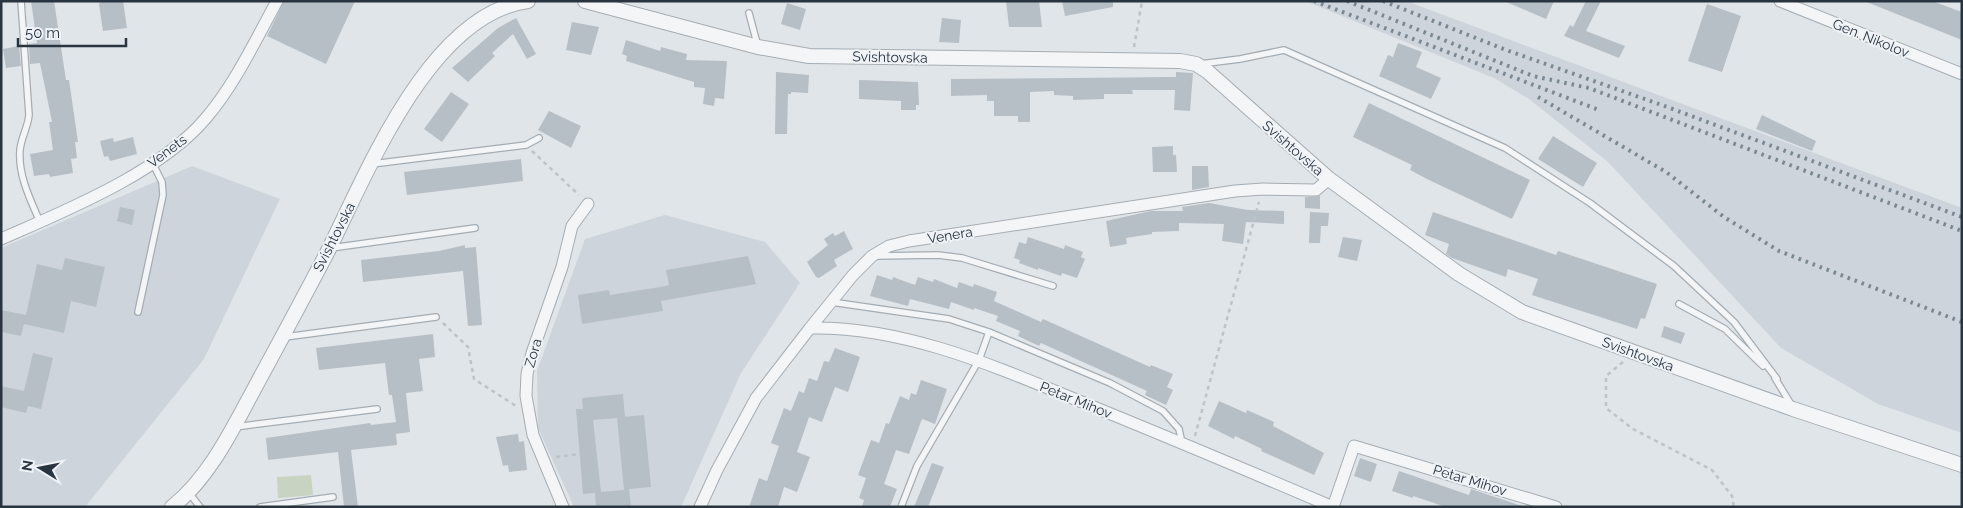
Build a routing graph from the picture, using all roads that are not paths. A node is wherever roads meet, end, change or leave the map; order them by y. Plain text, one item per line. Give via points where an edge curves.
1 (21, 1) edge
2 (276, 1) edge
3 (528, 1) edge
4 (585, 1) edge
5 (1780, 1) edge
6 (512, 2) edge
7 (749, 13) dead end
8 (758, 46) junction
9 (1196, 64) junction
10 (1962, 74) edge
11 (539, 138) dead end
12 (153, 164) junction
13 (370, 164) junction
14 (1329, 179) junction
15 (588, 204) road end
16 (40, 222) junction
17 (475, 228) dead end
18 (1, 238) edge
19 (329, 249) junction
20 (872, 256) junction
21 (1053, 286) dead end
22 (831, 302) junction
23 (1679, 304) dead end
24 (138, 312) dead end
25 (436, 316) road end
26 (810, 328) junction
27 (989, 332) junction
28 (282, 337) junction
29 (979, 360) junction
30 (1777, 379) junction
31 (377, 409) dead end
32 (1793, 409) junction
33 (234, 427) junction
34 (1187, 445) junction
35 (1962, 465) edge
36 (190, 493) junction
37 (333, 497) dead end
38 (172, 507) edge
39 (200, 507) edge
40 (260, 507) edge
41 (563, 507) edge
42 (700, 507) edge
43 (900, 507) edge
44 (1333, 507) edge
45 (1556, 507) edge

1 - 16 lane via 29,115 20,148 26,190
2 - 12 street, Venets via 241,67 206,118 186,139
3 - 6 street, Svishtovska
4 - 8 street, Svishtovska
5 - 10 street, Gen. Nikolov
6 - 13 street, Svishtovska via 449,45 411,92
7 - 8 lane
8 - 9 street, Svishtovska via 809,56
9 - 14 street, Svishtovska
9 - 30 lane via 1284,50 1505,148 1590,203 1674,266 1734,322
11 - 13 lane via 526,145
12 - 16 street, Venets
12 - 24 lane via 162,182 163,195
13 - 19 street, Svishtovska
14 - 20 street, Venera via 1316,190 1263,189 1130,206 909,241 889,246
14 - 32 street, Svishtovska via 1458,274 1522,312
15 - 41 street, Zora via 572,226 562,267 532,353 526,396 542,459
16 - 18 street, Venets
17 - 19 lane
19 - 28 street, Svishtovska
20 - 21 lane via 962,258
20 - 22 street, Venera
22 - 26 street, Venera
22 - 27 lane via 949,319
23 - 30 lane via 1725,329
25 - 28 lane
26 - 29 street, Petar Mihov via 840,327
26 - 42 street, Venera via 756,398
27 - 29 lane
27 - 34 lane via 1110,383 1163,411 1180,429
28 - 33 street, Svishtovska
29 - 34 street, Petar Mihov
29 - 43 lane via 917,466
30 - 32 lane
31 - 33 lane
32 - 35 street, Svishtovska
33 - 36 street, Svishtovska
34 - 44 street, Petar Mihov
36 - 38 street, Svishtovska
36 - 39 lane
37 - 40 lane
44 - 45 street, Petar Mihov via 1354,446

